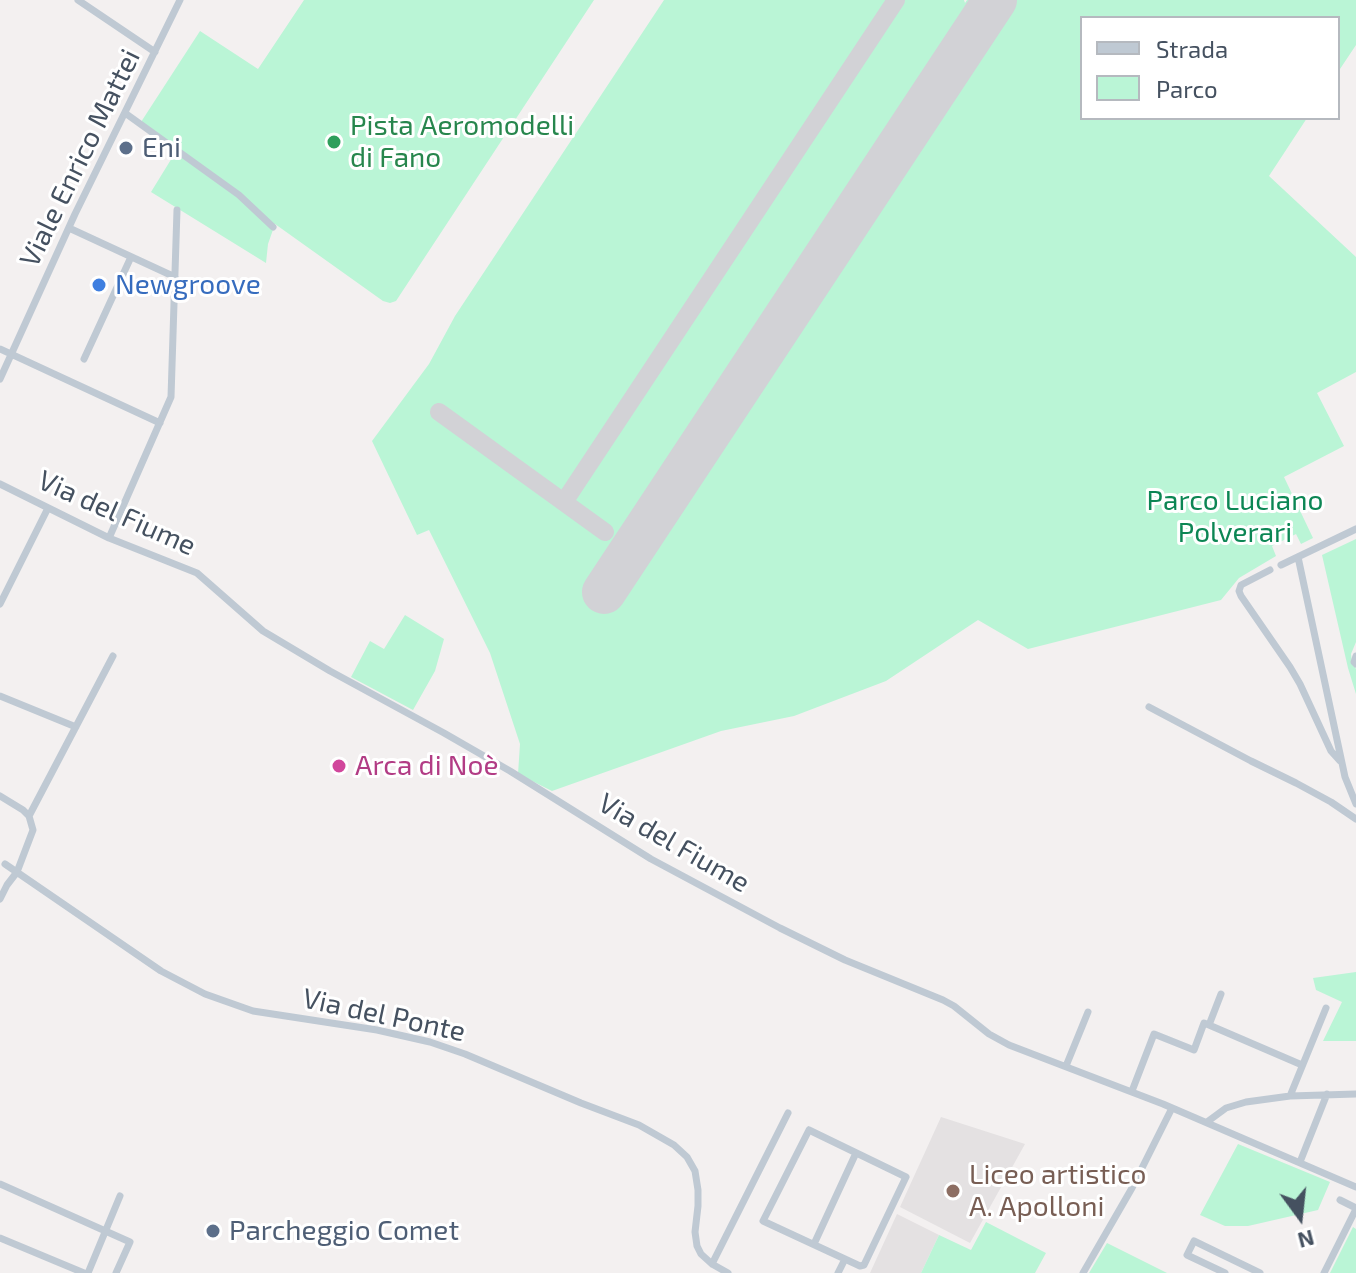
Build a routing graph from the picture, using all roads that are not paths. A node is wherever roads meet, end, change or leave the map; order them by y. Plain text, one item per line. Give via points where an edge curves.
1 (78, 0) edge
2 (180, 0) edge
3 (155, 52) junction
4 (125, 113) junction
5 (177, 210) dead end
6 (273, 227) dead end
7 (69, 228) junction
8 (131, 257) junction
9 (175, 277) junction
10 (0, 349) edge
11 (12, 354) junction
12 (84, 359) dead end
13 (0, 379) edge
14 (160, 423) junction
15 (0, 484) edge
16 (48, 508) junction
17 (1356, 529) edge
18 (109, 538) junction
19 (1298, 557) junction
20 (1281, 565) dead end
21 (1270, 570) dead end
22 (0, 604) edge
23 (113, 656) dead end
24 (1356, 656) edge
25 (1356, 664) edge
26 (0, 696) edge
27 (1149, 707) dead end
28 (76, 727) junction
29 (1344, 771) junction
30 (0, 796) edge
31 (1356, 804) edge
32 (29, 816) junction
33 (1356, 819) edge
34 (22, 858) junction
35 (3, 863) edge
36 (17, 872) junction
37 (7, 885) junction
38 (0, 899) edge
39 (1221, 994) dead end
40 (1326, 1008) dead end
41 (1088, 1012) dead end
42 (1209, 1025) junction
43 (1302, 1065) junction
44 (1066, 1066) junction
45 (1132, 1091) junction
46 (1327, 1094) junction
47 (1356, 1094) edge
48 (1290, 1096) junction
49 (1172, 1108) junction
50 (788, 1113) dead end
51 (1207, 1122) junction
52 (856, 1153) junction
53 (1300, 1162) junction
54 (0, 1184) edge
55 (1356, 1187) edge
56 (120, 1196) dead end
57 (1340, 1200) dead end
58 (1356, 1208) edge
59 (106, 1231) junction
60 (0, 1238) edge
61 (814, 1244) junction
62 (845, 1259) junction
63 (712, 1264) junction
64 (86, 1273) edge
65 (116, 1273) edge
66 (728, 1273) edge
67 (838, 1273) edge
68 (1083, 1273) edge
69 (1225, 1273) edge
70 (1260, 1273) edge
71 (1324, 1273) edge

1 - 3 street
2 - 3 street, Viale Enrico Mattei
3 - 4 street, Viale Enrico Mattei
4 - 6 street via 239,195
4 - 7 street, Viale Enrico Mattei
5 - 9 street
7 - 8 street
7 - 11 street, Viale Enrico Mattei
8 - 9 street
8 - 12 street
9 - 14 street via 171,397
10 - 11 street
11 - 13 street, Viale Enrico Mattei
11 - 14 street
14 - 18 street
15 - 16 street, Via del Fiume
16 - 18 street, Via del Fiume
16 - 22 street
17 - 19 street
18 - 44 street, Via del Fiume via 197,573 263,631 510,771 651,859 825,951 954,1006 1009,1045
19 - 20 street
19 - 29 street
21 - 29 street via 1239,591 1300,684
23 - 28 street
24 - 25 street
26 - 28 street
27 - 33 street
28 - 32 street
29 - 31 street
30 - 32 street
32 - 34 street via 33,830
34 - 35 street
34 - 36 street
35 - 36 street, Via del Ponte
35 - 37 street
36 - 37 street
36 - 63 street, Via del Ponte via 161,971 205,994 253,1011 430,1042 639,1125 674,1145 695,1171 697,1246
37 - 38 street
39 - 42 street
40 - 43 street
41 - 44 street
42 - 43 street
42 - 45 street via 1204,1023 1194,1050 1154,1034
43 - 48 street
44 - 45 street, Via del Fiume
45 - 49 street, Via del Fiume
46 - 47 street
46 - 48 street
46 - 53 street
48 - 51 street via 1226,1108
49 - 51 street, Via del Fiume
49 - 68 street
50 - 63 street
51 - 53 street, Via del Fiume
52 - 61 street
52 - 61 street via 809,1130 763,1221
52 - 62 street via 906,1177 864,1265
53 - 55 street, Via del Fiume
54 - 59 street
56 - 59 street
57 - 58 street
58 - 71 street
59 - 64 street
59 - 65 street via 130,1242
60 - 64 street
61 - 62 street
62 - 67 street
63 - 66 street
69 - 70 street via 1187,1255 1194,1241

